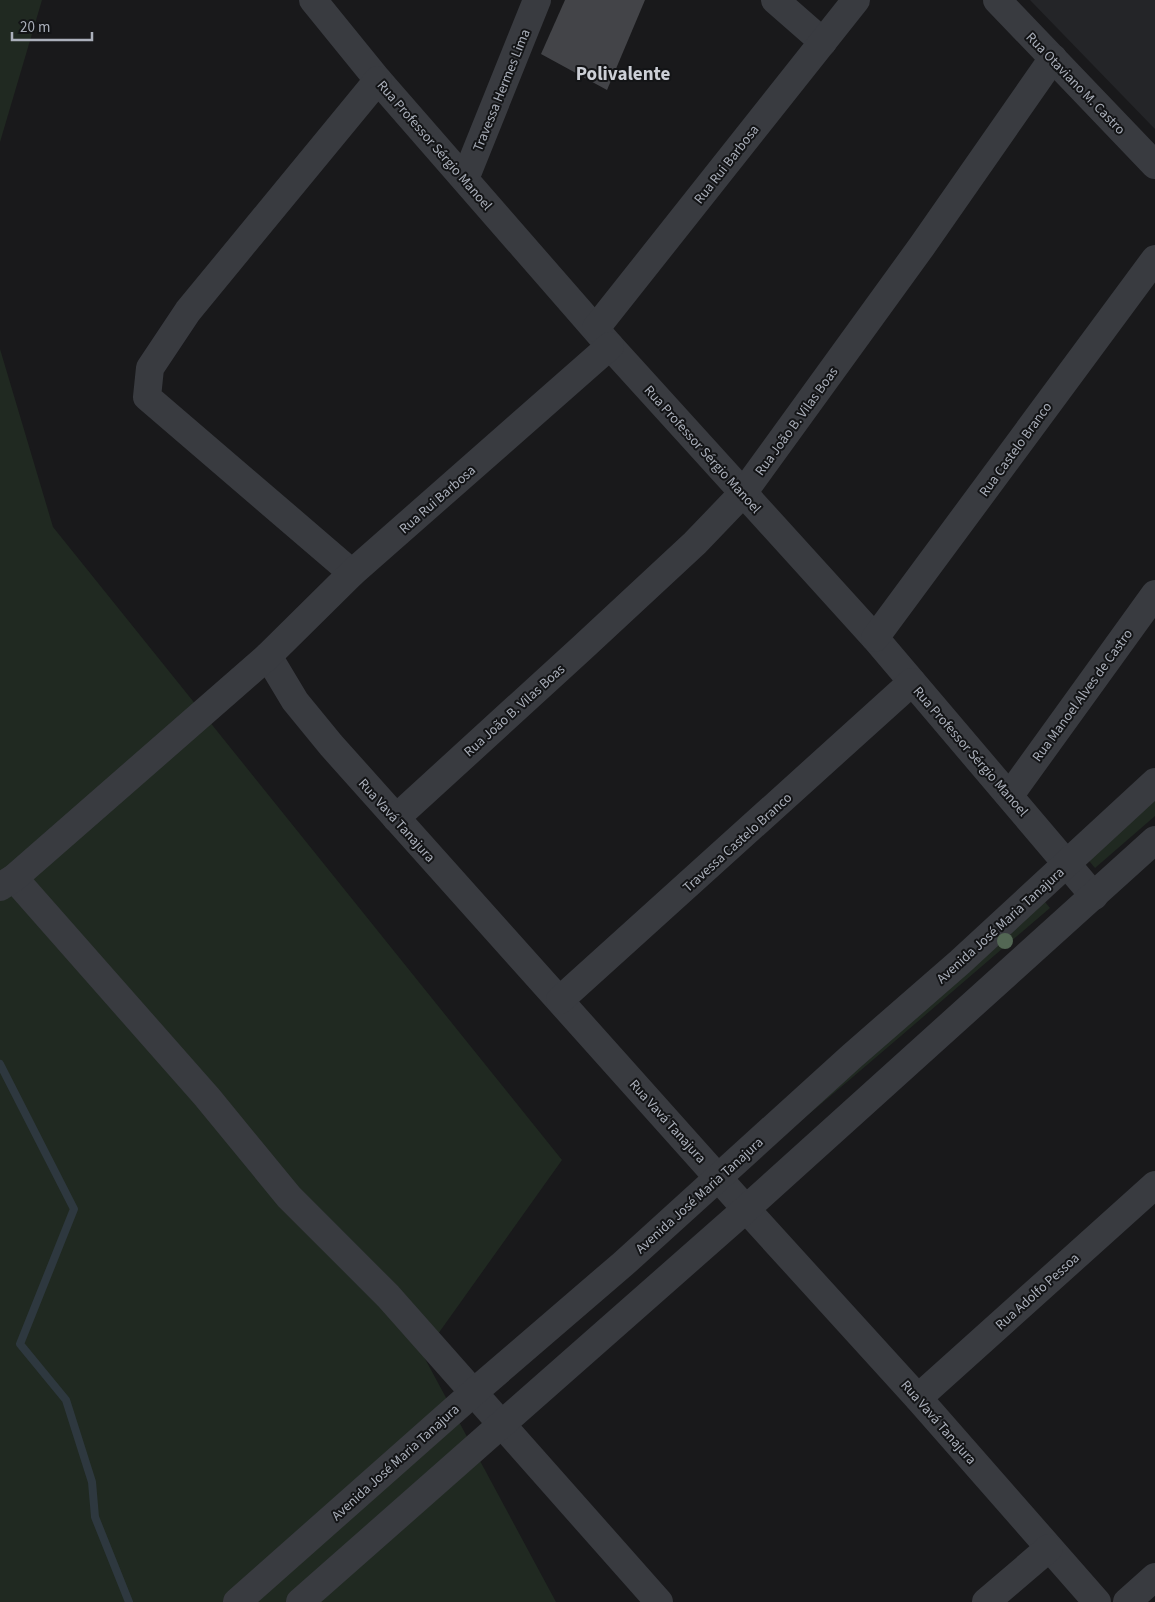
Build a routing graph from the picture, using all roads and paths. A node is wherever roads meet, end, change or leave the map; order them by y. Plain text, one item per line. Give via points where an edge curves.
1 (313, 0) edge
2 (537, 0) edge
3 (775, 0) edge
4 (856, 0) edge
5 (997, 0) edge
6 (823, 42) junction
7 (1052, 58) junction
8 (378, 80) junction
9 (1155, 165) edge
10 (465, 179) junction
11 (1155, 259) edge
12 (603, 337) junction
13 (743, 493) junction
14 (352, 573) junction
15 (1155, 594) edge
16 (875, 638) junction
17 (268, 656) junction
18 (912, 682) junction
19 (1155, 782) edge
20 (1010, 795) junction
21 (396, 818) junction
22 (1155, 840) edge
23 (1067, 864) junction
24 (7, 883) edge
25 (1094, 896) junction
26 (560, 1000) junction
27 (851, 1057) junction
28 (878, 1089) junction
29 (718, 1178) junction
30 (1155, 1185) edge
31 (746, 1209) junction
32 (472, 1393) junction
33 (918, 1398) junction
34 (501, 1424) junction
35 (420, 1440) junction
36 (447, 1470) junction
37 (1050, 1548) junction
38 (1155, 1577) edge
39 (237, 1602) edge
40 (300, 1602) edge
41 (659, 1602) edge
42 (986, 1602) edge
43 (1097, 1602) edge
44 (1127, 1602) edge

1 - 8 street, Rua Professor Sérgio Manoel
2 - 10 street, Travessa Hermes Lima
3 - 6 street
4 - 6 street, Rua Rui Barbosa
5 - 7 street, Rua Otaviano M. Castro
6 - 12 street, Rua Rui Barbosa
7 - 9 street, Rua Otaviano M. Castro
7 - 13 street, Rua João B. Vilas Boas via 922,246
8 - 10 street, Rua Professor Sérgio Manoel
8 - 14 street via 188,311 150,368 147,397
10 - 12 street, Rua Professor Sérgio Manoel
11 - 16 street, Rua Castelo Branco
12 - 13 street, Rua Professor Sérgio Manoel
12 - 14 street, Rua Rui Barbosa
13 - 16 street, Rua Professor Sérgio Manoel
13 - 21 street, Rua João B. Vilas Boas via 590,642
14 - 17 street, Rua Rui Barbosa
15 - 20 street, Rua Manoel Alves de Castro
16 - 18 street, Rua Professor Sérgio Manoel
17 - 21 street, Rua Vavá Tanajura via 295,701
17 - 24 street, Rua Rui Barbosa
18 - 20 street, Rua Professor Sérgio Manoel
18 - 26 street, Travessa Castelo Branco
19 - 23 street, Avenida José Maria Tanajura
20 - 23 street, Rua Professor Sérgio Manoel
21 - 26 street, Rua Vavá Tanajura
22 - 25 street
23 - 25 street, Rua Professor Sérgio Manoel
23 - 27 street, Avenida José Maria Tanajura
24 - 32 street via 207,1097 289,1196 388,1296
25 - 28 street
26 - 29 street, Rua Vavá Tanajura
27 - 28 street
27 - 29 street, Avenida José Maria Tanajura
28 - 31 street
29 - 31 street, Rua Vavá Tanajura
29 - 32 street, Avenida José Maria Tanajura
30 - 33 street, Rua Adolfo Pessoa
31 - 33 street, Rua Vavá Tanajura
31 - 34 street
32 - 34 street
32 - 35 street, Avenida José Maria Tanajura
33 - 37 street, Rua Vavá Tanajura
34 - 36 street
34 - 41 street
35 - 36 street
35 - 39 street, Avenida José Maria Tanajura
36 - 40 street
37 - 42 street
37 - 43 street, Rua Vavá Tanajura
38 - 44 street

